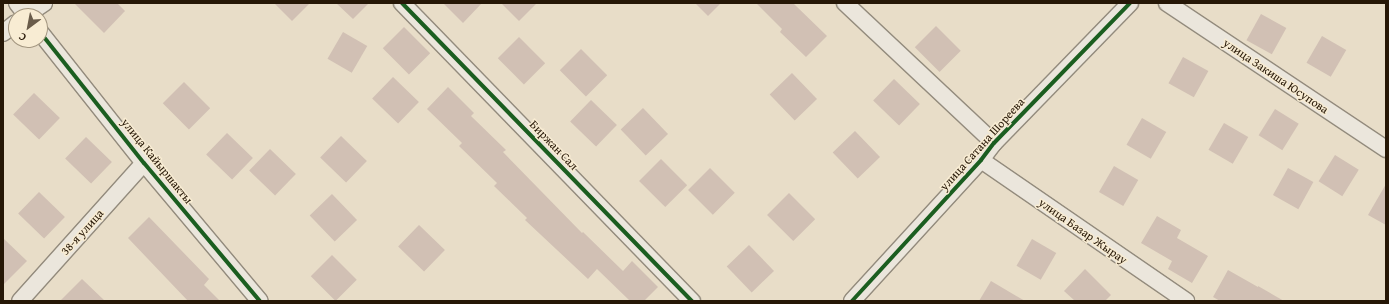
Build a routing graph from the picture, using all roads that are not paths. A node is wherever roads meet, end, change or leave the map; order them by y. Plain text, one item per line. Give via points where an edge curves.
1 (44, 3) edge
2 (402, 3) edge
3 (845, 3) edge
4 (1130, 3) edge
5 (1167, 3) edge
6 (34, 8) edge
7 (48, 42) edge
8 (994, 142) junction
9 (1386, 149) edge
10 (981, 160) junction
11 (144, 163) junction
12 (20, 301) edge
13 (260, 301) edge
14 (692, 301) edge
15 (852, 301) edge
16 (1186, 301) edge

1 - 6 street
2 - 14 street, Биржан Сал
3 - 8 street
4 - 8 street, улица Сатана Шореева
5 - 9 street, улица Закиша Юсупова
7 - 11 street, улица Кайыршакты
8 - 10 street, улица Сатана Шореева
10 - 15 street, улица Сатана Шореева
10 - 16 street, улица Базар Жырау
11 - 12 street, 38-я улица
11 - 13 street, улица Кайыршакты

